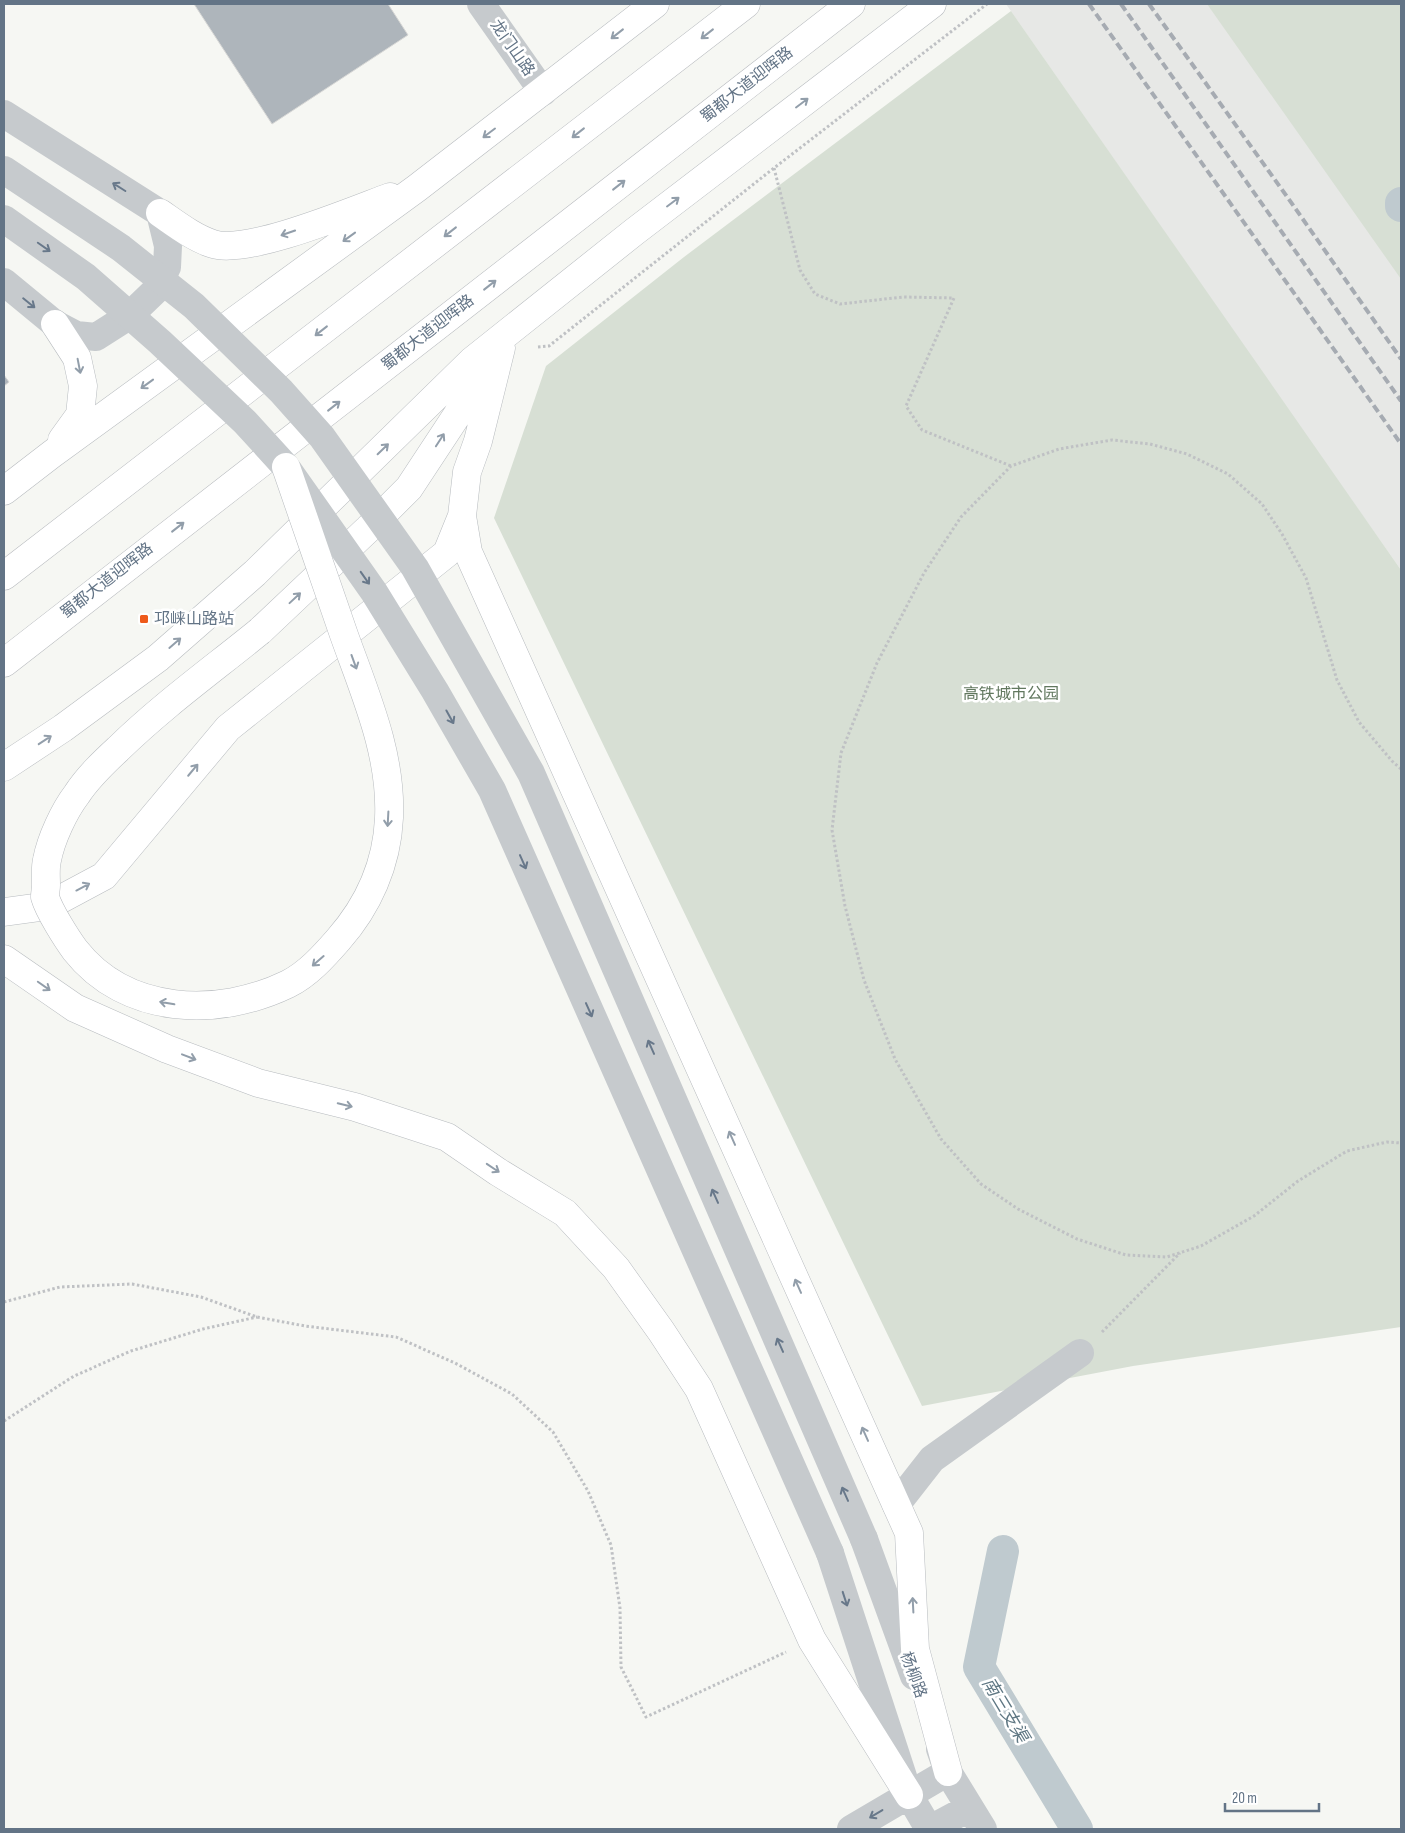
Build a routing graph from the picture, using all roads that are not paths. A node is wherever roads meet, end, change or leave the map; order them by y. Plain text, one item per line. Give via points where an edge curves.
1 (481, 4) edge
2 (655, 4) edge
3 (746, 4) edge
4 (851, 4) edge
5 (932, 4) edge
6 (543, 92) junction
7 (4, 114) edge
8 (4, 170) edge
9 (417, 188) junction
10 (160, 213) junction
11 (4, 219) edge
12 (634, 232) junction
13 (4, 282) edge
14 (55, 324) junction
15 (501, 348) junction
16 (52, 454) junction
17 (286, 467) junction
18 (4, 491) edge
19 (462, 516) junction
20 (4, 576) edge
21 (70, 610) junction
22 (4, 663) edge
23 (4, 679) edge
24 (4, 767) edge
25 (4, 912) edge
26 (4, 959) edge
27 (1080, 1353) road end
28 (896, 1505) junction
29 (948, 1772) junction
30 (909, 1795) junction
31 (976, 1819) edge
32 (851, 1829) edge
33 (930, 1829) edge

1 - 6 street, 龙门山路
2 -> 6 main road
3 -> 20 main road
21 -> 4 main road, 蜀都大道迎晖路
12 -> 5 main road
6 -> 9 main road
10 -> 7 street
29 -> 8 street, 杨柳路, bridge via 864,1539 531,773 415,568 322,437 281,391 194,306 121,248
9 -> 10 main road via 270,239 241,245 214,244
9 -> 16 main road
10 - 14 street via 168,246 167,267 156,290 129,316 96,337 76,336
11 -> 17 street, bridge via 86,277 245,422
12 - 15 main road
24 -> 12 main road via 158,658 255,574 472,361
13 -> 14 street
14 -> 16 main road via 77,358 83,386 80,415
17 -> 15 main road, bridge via 372,711 386,769 389,818 383,858 371,893 351,925 321,960 290,983 219,1005 188,1006 150,1000 115,984 85,963 64,936 46,897 46,861 60,822 77,793 139,729 260,631 368,529 409,488
15 - 19 main road via 467,472
16 - 18 main road
17 -> 30 street, bridge via 374,592 492,790 830,1553
25 -> 19 main road via 48,906 104,876 228,728 447,553
28 -> 19 main road via 468,552
21 - 22 main road, 蜀都大道迎晖路
21 - 23 street
26 -> 30 main road via 75,1008 167,1049 258,1083 355,1107 447,1136 565,1213 616,1268 699,1389 812,1640
27 - 28 street via 932,1459
29 -> 28 main road via 915,1649 909,1533
29 - 30 street
29 - 31 street, 杨柳路
30 -> 32 street
30 - 33 street
31 - 33 street

